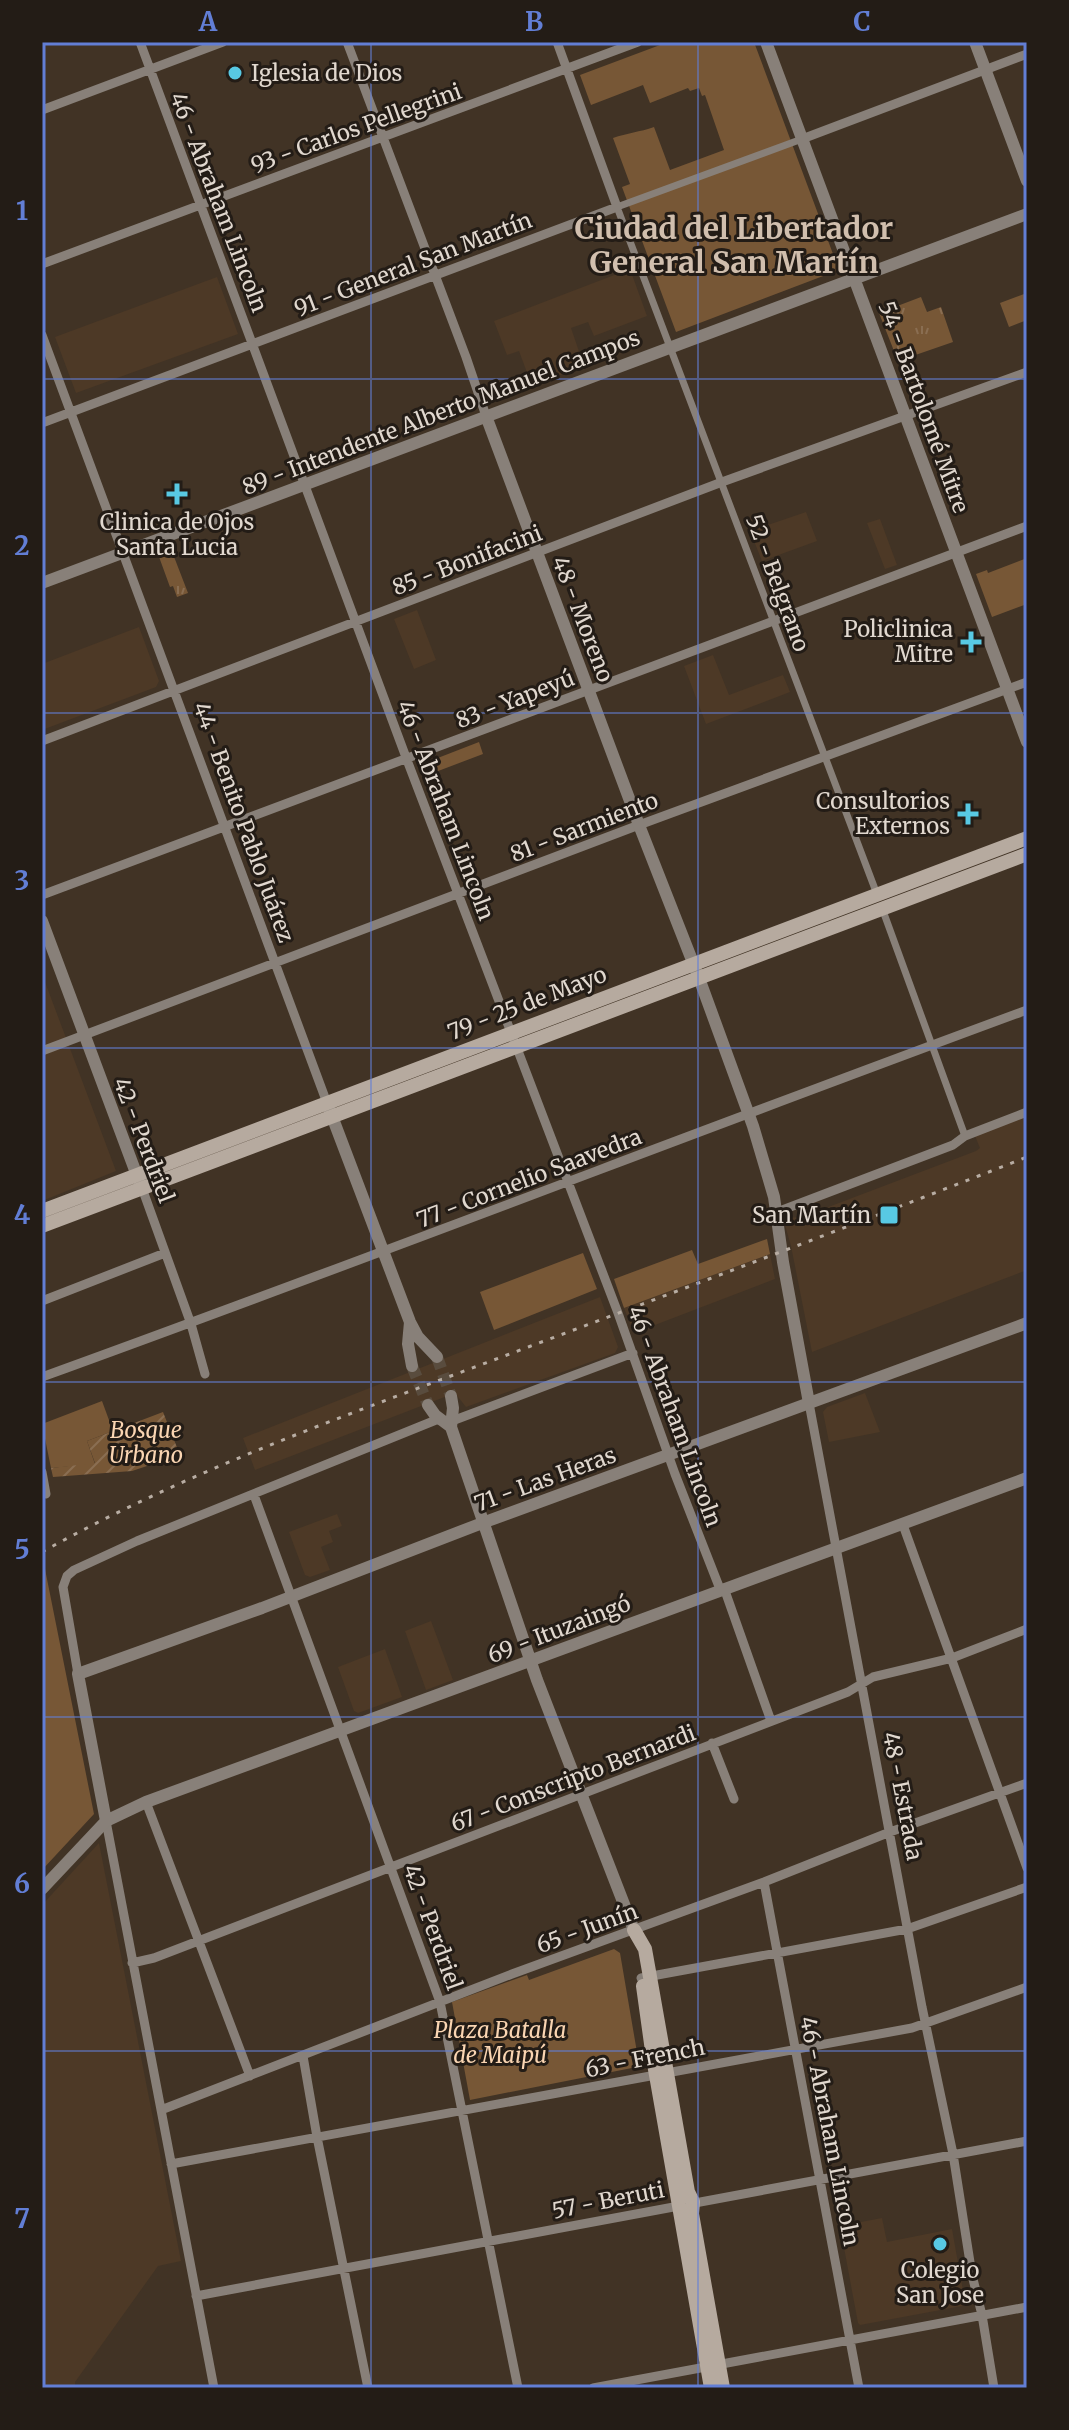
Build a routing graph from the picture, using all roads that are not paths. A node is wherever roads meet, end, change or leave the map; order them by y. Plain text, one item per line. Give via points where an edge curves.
1 (140, 42) edge
2 (223, 42) edge
3 (347, 42) edge
4 (557, 42) edge
5 (638, 42) edge
6 (766, 42) edge
7 (975, 42) edge
8 (1027, 54) edge
9 (150, 69) junction
10 (567, 69) junction
11 (985, 70) junction
12 (42, 110) edge
13 (384, 138) junction
14 (802, 139) junction
15 (1027, 181) edge
16 (200, 204) junction
17 (617, 207) junction
18 (1027, 214) edge
19 (42, 264) edge
20 (435, 275) junction
21 (854, 279) junction
22 (42, 335) edge
23 (253, 343) junction
24 (670, 346) junction
25 (1027, 372) edge
26 (71, 411) junction
27 (486, 416) junction
28 (906, 416) junction
29 (42, 423) edge
30 (722, 482) junction
31 (306, 485) junction
32 (1027, 526) edge
33 (956, 551) junction
34 (123, 553) junction
35 (536, 553) junction
36 (42, 583) edge
37 (774, 621) junction
38 (357, 622) junction
39 (1027, 682) edge
40 (588, 690) junction
41 (1008, 690) junction
42 (174, 691) junction
43 (42, 741) edge
44 (1027, 742) edge
45 (825, 758) junction
46 (407, 760) junction
47 (639, 825) junction
48 (225, 827) junction
49 (1027, 838) edge
50 (1027, 854) edge
51 (458, 894) junction
52 (42, 895) edge
53 (880, 901) junction
54 (42, 921) edge
55 (276, 963) junction
56 (696, 971) junction
57 (1027, 1010) edge
58 (83, 1035) junction
59 (513, 1040) junction
60 (931, 1045) junction
61 (42, 1051) edge
62 (330, 1110) junction
63 (1027, 1112) edge
64 (748, 1113) junction
65 (965, 1136) junction
66 (139, 1182) junction
67 (568, 1182) junction
68 (42, 1211) edge
69 (777, 1212) junction
70 (42, 1226) edge
71 (384, 1252) junction
72 (165, 1253) junction
73 (42, 1301) edge
74 (410, 1322) junction
75 (1027, 1323) edge
76 (191, 1324) junction
77 (633, 1353) junction
78 (437, 1357) tunnel mouth
79 (412, 1366) tunnel mouth
80 (205, 1374) dead end
81 (42, 1377) edge
82 (451, 1396) tunnel mouth
83 (809, 1403) junction
84 (428, 1405) tunnel mouth
85 (448, 1423) junction
86 (669, 1455) junction
87 (42, 1472) edge
88 (1027, 1478) edge
89 (46, 1494) dead end
90 (254, 1495) junction
91 (485, 1522) junction
92 (903, 1525) junction
93 (836, 1548) junction
94 (722, 1589) junction
95 (291, 1597) junction
96 (1027, 1629) edge
97 (952, 1658) junction
98 (531, 1661) junction
99 (78, 1674) junction
100 (861, 1685) junction
101 (771, 1721) junction
102 (340, 1732) junction
103 (712, 1743) junction
104 (1027, 1783) edge
105 (580, 1793) junction
106 (999, 1794) junction
107 (734, 1799) dead end
108 (146, 1802) junction
109 (106, 1821) junction
110 (890, 1832) junction
111 (391, 1868) junction
112 (1027, 1868) edge
113 (764, 1882) junction
114 (1027, 1887) edge
115 (42, 1889) edge
116 (907, 1929) junction
117 (634, 1930) junction
118 (199, 1940) junction
119 (779, 1953) junction
120 (132, 1963) junction
121 (646, 1978) junction
122 (1027, 1987) edge
123 (440, 2002) junction
124 (925, 2025) junction
125 (796, 2048) junction
126 (303, 2056) junction
127 (662, 2073) junction
128 (250, 2076) junction
129 (161, 2110) junction
130 (463, 2112) junction
131 (317, 2137) junction
132 (1027, 2141) edge
133 (953, 2154) junction
134 (171, 2164) junction
135 (821, 2180) junction
136 (686, 2204) junction
137 (487, 2242) junction
138 (345, 2269) junction
139 (196, 2296) junction
140 (1027, 2307) edge
141 (982, 2315) junction
142 (850, 2341) junction
143 (713, 2366) junction
144 (214, 2388) edge
145 (368, 2388) edge
146 (518, 2388) edge
147 (593, 2388) edge
148 (711, 2388) edge
149 (723, 2388) edge
150 (859, 2388) edge
151 (994, 2388) edge

1 - 9 street, 46 - Abraham Lincoln
2 - 9 street
3 - 13 street, 48 - Moreno
4 - 10 street, 52 - Belgrano
5 - 10 street, 93 - Carlos Pellegrini
6 - 14 street, 54 - Bartolomé Mitre
7 - 11 street
8 - 11 street
9 - 12 street
9 - 16 street, 46 - Abraham Lincoln
10 - 13 street, 93 - Carlos Pellegrini
10 - 17 street, 52 - Belgrano
11 - 14 street
11 - 15 street
13 - 16 street, 93 - Carlos Pellegrini
13 - 20 street, 48 - Moreno
14 - 17 street
14 - 21 street, 54 - Bartolomé Mitre
16 - 19 street, 93 - Carlos Pellegrini
16 - 23 street, 46 - Abraham Lincoln
17 - 20 street, 91 - General San Martín
17 - 24 street, 52 - Belgrano
18 - 21 street, 89 - Intendente Alberto Manuel Campos
20 - 23 street, 91 - General San Martín
20 - 27 street, 48 - Moreno
21 - 24 street, 89 - Intendente Alberto Manuel Campos
21 - 28 street, 54 - Bartolomé Mitre
22 - 26 street, 44 - Benito Pablo Juárez
23 - 26 street, 91 - General San Martín
23 - 31 street, 46 - Abraham Lincoln
24 - 27 street, 89 - Intendente Alberto Manuel Campos
24 - 30 street, 52 - Belgrano
25 - 28 street, 85 - Bonifacini
26 - 29 street, 91 - General San Martín
26 - 34 street, 44 - Benito Pablo Juárez
27 - 31 street, 89 - Intendente Alberto Manuel Campos
27 - 35 street, 48 - Moreno
28 - 30 street, 85 - Bonifacini
28 - 33 street, 54 - Bartolomé Mitre
30 - 35 street, 85 - Bonifacini
30 - 37 street, 52 - Belgrano
31 - 34 street, 89 - Intendente Alberto Manuel Campos
31 - 38 street, 46 - Abraham Lincoln
32 - 33 street, 83 - Yapeyú
33 - 37 street, 83 - Yapeyú
33 - 41 street, 54 - Bartolomé Mitre
34 - 36 street, 89 - Intendente Alberto Manuel Campos
34 - 42 street, 44 - Benito Pablo Juárez
35 - 38 street, 85 - Bonifacini
35 - 40 street, 48 - Moreno
37 - 40 street, 83 - Yapeyú
37 - 45 street, 52 - Belgrano
38 - 42 street, 85 - Bonifacini
38 - 46 street, 46 - Abraham Lincoln
39 - 41 street, 81 - Sarmiento
40 - 46 street, 83 - Yapeyú
40 - 47 street, 48 - Moreno
41 - 44 street, 54 - Bartolomé Mitre
41 - 45 street, 81 - Sarmiento
42 - 43 street, 85 - Bonifacini
42 - 48 street, 44 - Benito Pablo Juárez
45 - 47 street, 81 - Sarmiento
45 - 53 street, 52 - Belgrano
46 - 48 street, 83 - Yapeyú
46 - 51 street, 46 - Abraham Lincoln
47 - 51 street, 81 - Sarmiento
47 - 56 street, 48 - Moreno
48 - 52 street, 83 - Yapeyú
48 - 55 street, 44 - Benito Pablo Juárez
49 - 53 main road, 79 - 25 de Mayo
50 - 53 main road, 79 - 25 de Mayo
51 - 55 street, 81 - Sarmiento
51 - 59 street, 46 - Abraham Lincoln
53 - 56 main road, 79 - 25 de Mayo
53 - 60 street, 52 - Belgrano
54 - 58 street, 42 - Perdriel
55 - 58 street, 81 - Sarmiento
55 - 62 street, 44 - Benito Pablo Juárez
56 - 59 main road, 79 - 25 de Mayo
56 - 64 street, 48 - Moreno
57 - 60 street, 77 - Cornelio Saavedra
58 - 61 street, 81 - Sarmiento
58 - 66 street, 42 - Perdriel
59 - 62 main road, 79 - 25 de Mayo
59 - 67 street, 46 - Abraham Lincoln
60 - 64 street, 77 - Cornelio Saavedra
60 - 65 street, 52 - Belgrano
62 - 66 main road, 79 - 25 de Mayo
62 - 71 street, 44 - Benito Pablo Juárez
63 - 65 street
64 - 67 street, 77 - Cornelio Saavedra
64 - 69 street, 48 - Moreno
65 - 69 street
66 - 68 main road, 79 - 25 de Mayo
66 - 70 main road, 79 - 25 de Mayo
66 - 72 street, 42 - Perdriel
67 - 71 street, 77 - Cornelio Saavedra
67 - 77 street, 46 - Abraham Lincoln
69 - 83 street, 48 - Estrada
71 - 74 street, 44 - Benito Pablo Juárez
71 - 76 street, 77 - Cornelio Saavedra
72 - 73 street
72 - 76 street, 42 - Perdriel
74 - 78 street, 44 - Benito Pablo Juárez
74 - 79 street, 44 - Benito Pablo Juárez
75 - 83 street, 71 - Las Heras
76 - 80 street, 42 - Perdriel
76 - 81 street, 77 - Cornelio Saavedra
77 - 85 street
77 - 86 street, 46 - Abraham Lincoln
82 - 85 street
83 - 86 street, 71 - Las Heras
83 - 93 street, 48 - Estrada
84 - 85 street
85 - 90 street via 436,1420
85 - 91 street
86 - 91 street, 71 - Las Heras
86 - 94 street, 46 - Abraham Lincoln
87 - 89 street
88 - 92 street, 69 - Ituzaingó
90 - 95 street, 42 - Perdriel
90 - 99 street via 137,1541 67,1576 63,1587
91 - 95 street, 71 - Las Heras
91 - 98 street
92 - 93 street, 69 - Ituzaingó
92 - 97 street
93 - 94 street, 69 - Ituzaingó
93 - 100 street, 48 - Estrada
94 - 98 street, 69 - Ituzaingó
94 - 101 street, 46 - Abraham Lincoln
95 - 99 street, 71 - Las Heras
95 - 102 street, 42 - Perdriel
96 - 97 street, 67 - Conscripto Bernardi
97 - 100 street, 67 - Conscripto Bernardi via 873,1677
97 - 106 street
98 - 102 street, 69 - Ituzaingó
98 - 105 street
99 - 109 street
100 - 101 street, 67 - Conscripto Bernardi
100 - 110 street, 48 - Estrada
101 - 103 street, 67 - Conscripto Bernardi
102 - 108 street, 69 - Ituzaingó
102 - 111 street, 42 - Perdriel
103 - 105 street, 67 - Conscripto Bernardi
103 - 107 street
104 - 106 street, 65 - Junín
105 - 111 street, 67 - Conscripto Bernardi
105 - 117 street
106 - 110 street, 65 - Junín
106 - 112 street
108 - 109 street, 69 - Ituzaingó
108 - 118 street
109 - 115 street
109 - 120 street
110 - 113 street, 65 - Junín
110 - 116 street, 48 - Estrada
111 - 118 street, 67 - Conscripto Bernardi
111 - 123 street, 42 - Perdriel
113 - 117 street, 65 - Junín
113 - 119 street, 46 - Abraham Lincoln
114 - 116 street
116 - 119 street
116 - 124 street, 48 - Estrada
117 - 121 main road via 645,1949
117 - 123 street, 65 - Junín
118 - 120 street, 67 - Conscripto Bernardi
118 - 128 street
119 - 121 street
119 - 125 street, 46 - Abraham Lincoln
120 - 129 street
121 - 127 main road
122 - 124 street, 63 - French
123 - 126 street, 65 - Junín
123 - 130 street, 42 - Perdriel
124 - 125 street, 63 - French
124 - 133 street, 48 - Estrada
125 - 127 street, 63 - French
125 - 135 street, 46 - Abraham Lincoln
126 - 128 street, 65 - Junín
126 - 131 street
127 - 130 street, 63 - French
127 - 136 main road via 688,2192
128 - 129 street, 65 - Junín
129 - 134 street
130 - 131 street, 63 - French
130 - 137 street, 42 - Perdriel
131 - 134 street, 63 - French
131 - 138 street
132 - 133 street, 57 - Beruti
133 - 135 street, 57 - Beruti
133 - 141 street, 48 - Estrada
134 - 139 street
135 - 136 street, 57 - Beruti
135 - 142 street, 46 - Abraham Lincoln
136 - 137 street, 57 - Beruti
136 - 143 main road via 692,2214
137 - 138 street, 57 - Beruti
137 - 146 street, 42 - Perdriel
138 - 139 street, 57 - Beruti
138 - 145 street
139 - 144 street
140 - 141 street
141 - 142 street
141 - 151 street, 48 - Estrada
142 - 143 street
142 - 150 street, 46 - Abraham Lincoln
143 - 147 street
143 - 148 main road
143 - 149 main road

